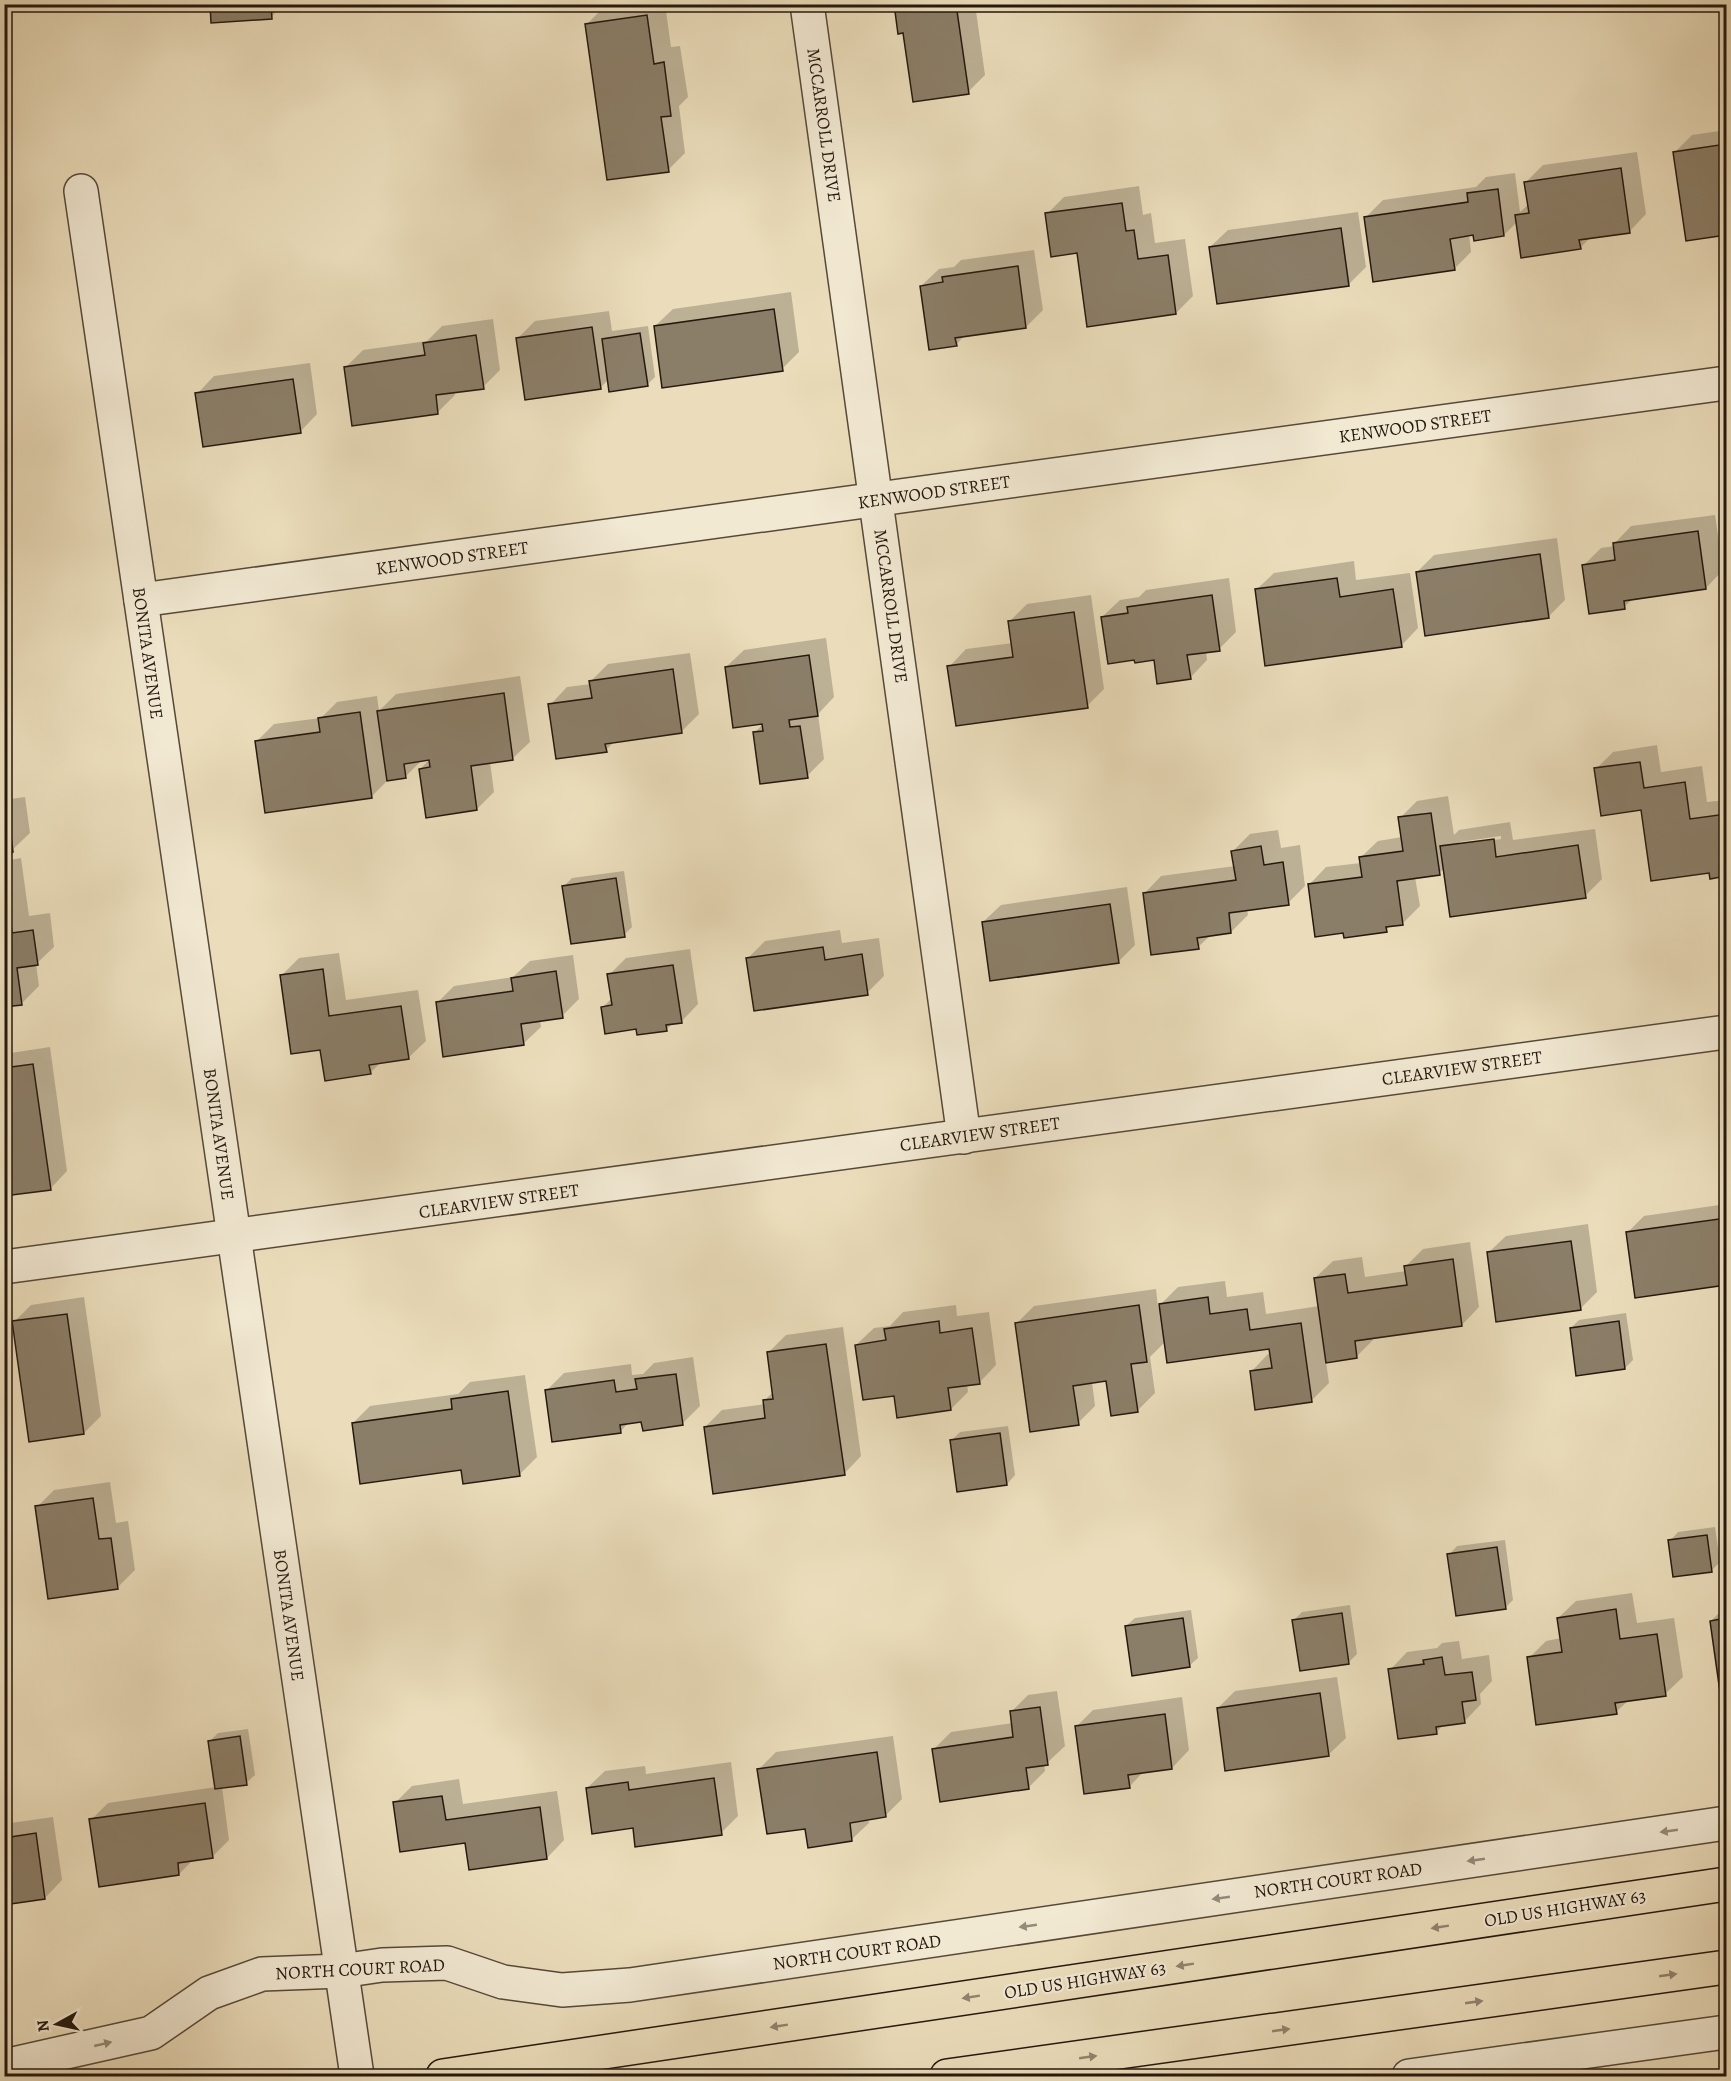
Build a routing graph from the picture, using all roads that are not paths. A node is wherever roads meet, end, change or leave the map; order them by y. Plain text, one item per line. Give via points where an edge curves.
1 (807, 4) edge
2 (81, 191) dead end
3 (1726, 383) edge
4 (876, 500) junction
5 (141, 600) junction
6 (1726, 1032) edge
7 (964, 1137) junction
8 (234, 1237) junction
9 (4, 1267) edge
10 (1726, 1822) edge
11 (1726, 1884) edge
12 (1726, 1967) edge
13 (341, 1971) junction
14 (1726, 2032) edge
15 (4, 2066) edge
16 (357, 2076) edge
17 (443, 2076) edge
18 (947, 2076) edge
19 (1409, 2076) edge

1 - 4 street, MCCARROLL DRIVE
2 - 5 street, BONITA AVENUE
3 - 4 street, KENWOOD STREET
4 - 5 street, KENWOOD STREET
4 - 7 street, MCCARROLL DRIVE
5 - 8 street, BONITA AVENUE
6 - 7 street, CLEARVIEW STREET
7 - 8 street, CLEARVIEW STREET
8 - 9 street, CLEARVIEW STREET
8 - 13 street, BONITA AVENUE
10 -> 13 street, NORTH COURT ROAD via 630,1985 562,1990 503,1982 447,1963
11 -> 17 highway, OLD US HIGHWAY 63
18 -> 12 highway
15 -> 13 street, NORTH COURT ROAD via 151,2033 209,1992 262,1974
13 - 16 street, BONITA AVENUE
14 - 19 street

